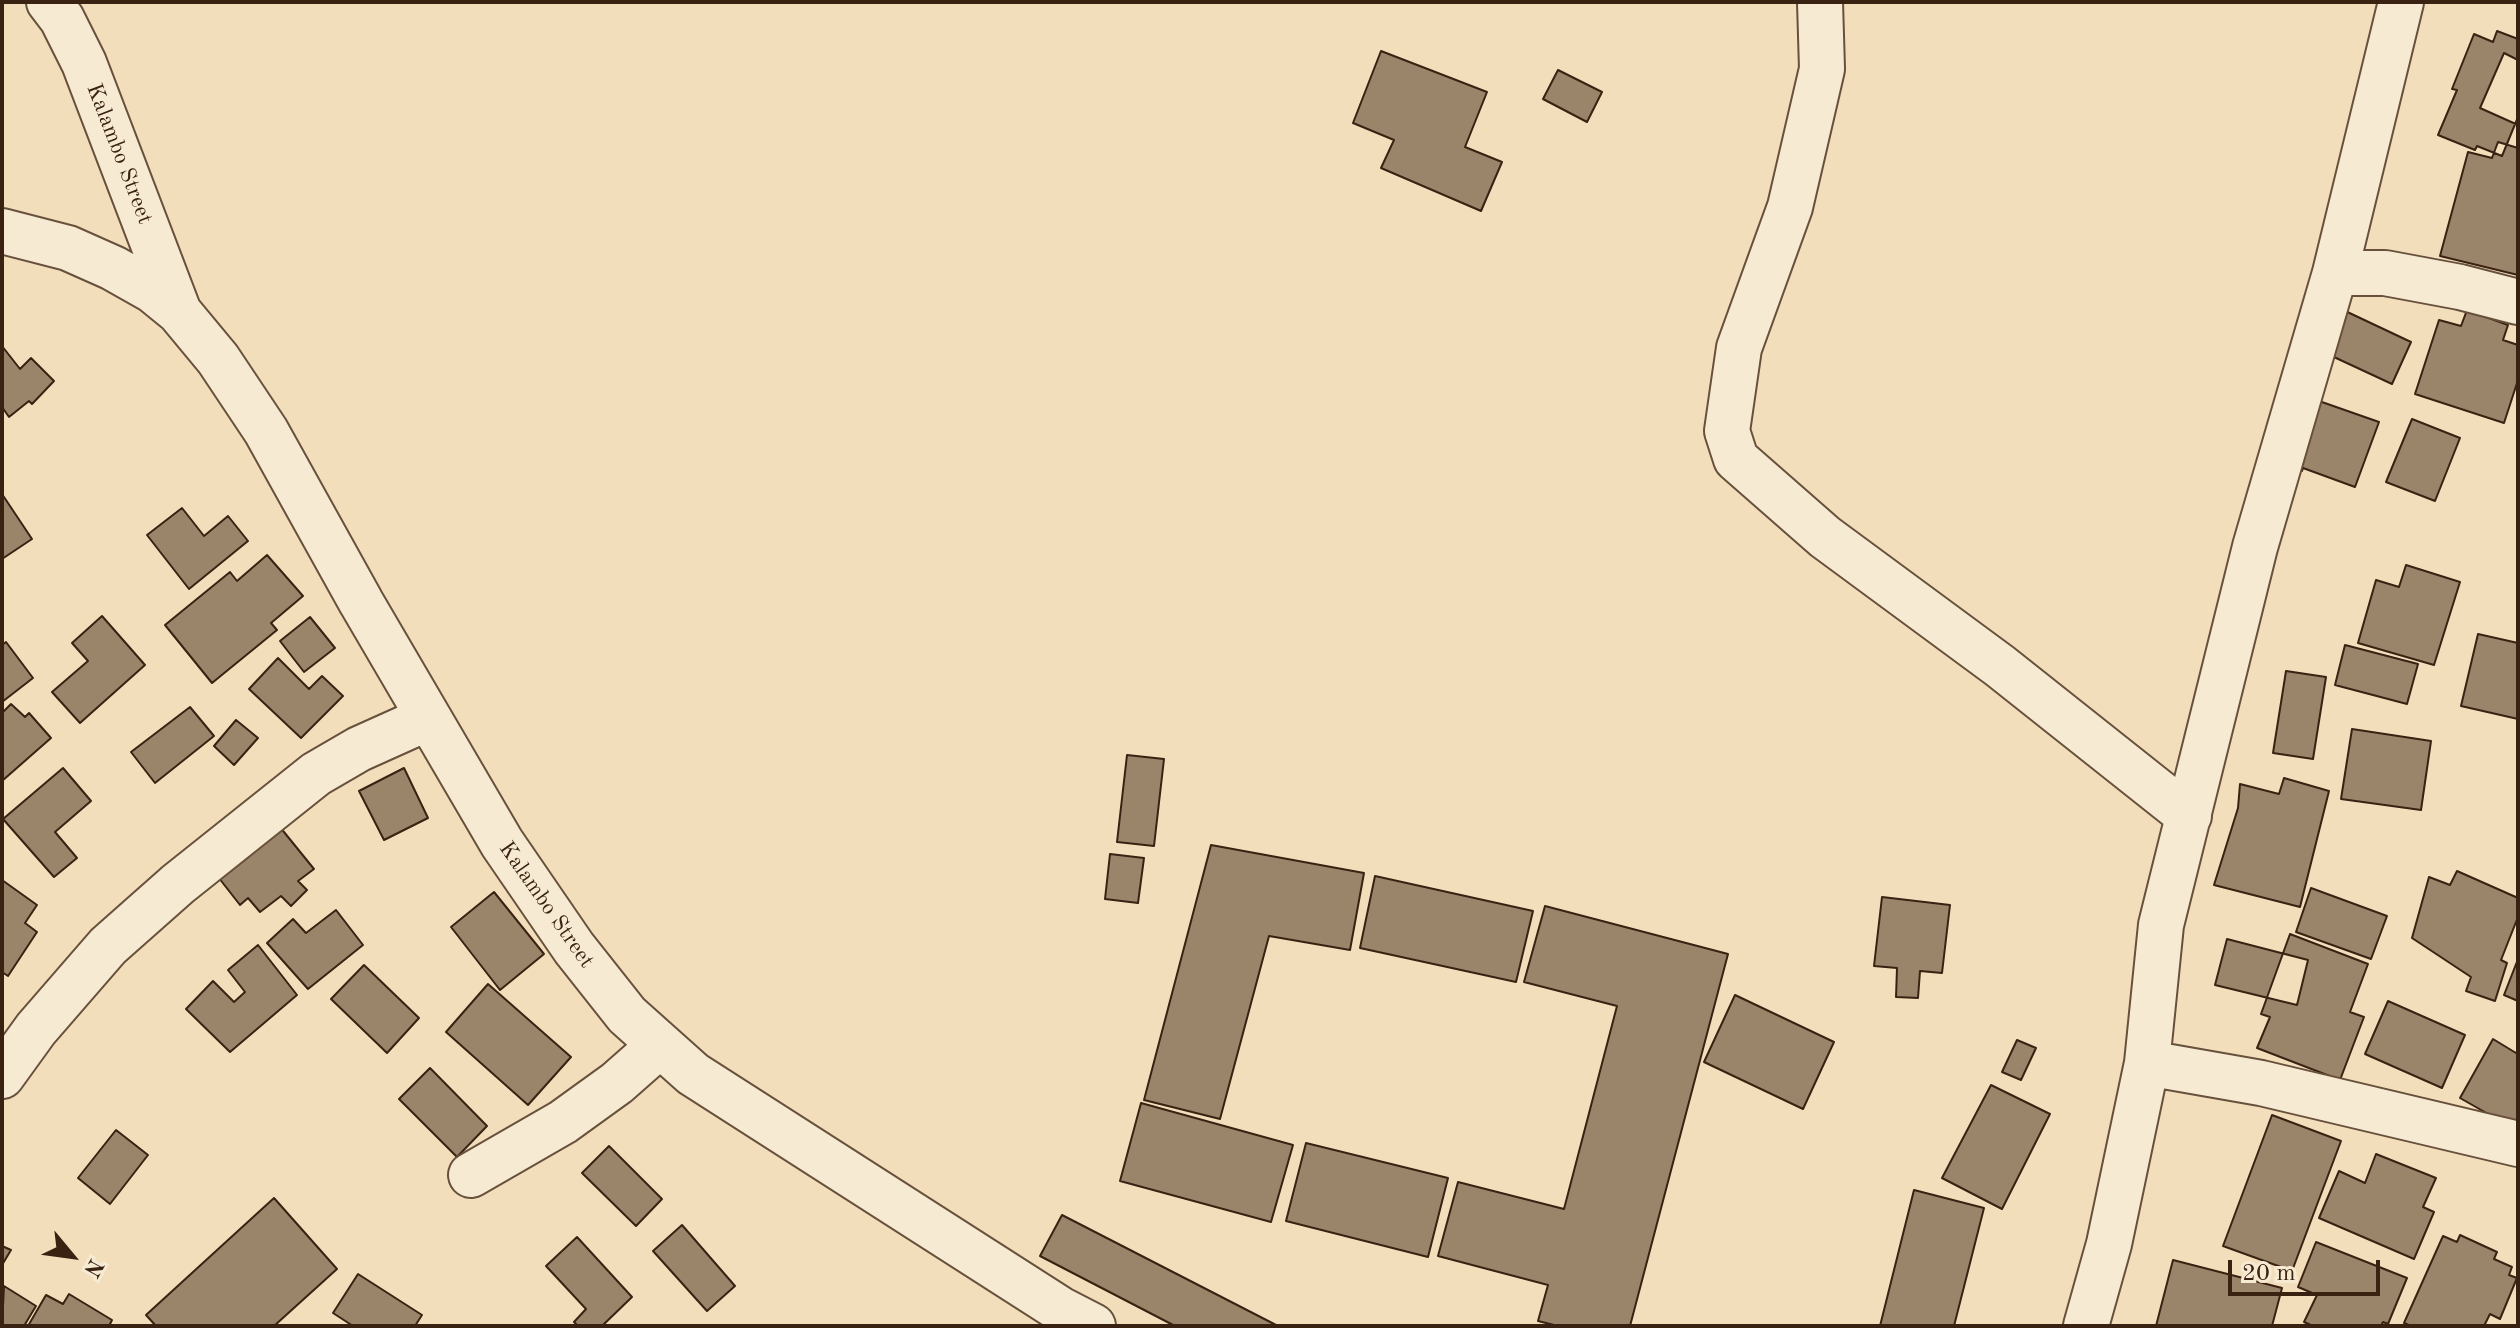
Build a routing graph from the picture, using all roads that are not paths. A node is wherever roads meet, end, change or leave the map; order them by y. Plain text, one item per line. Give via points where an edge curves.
1 (49, 2) edge
2 (1820, 2) edge
3 (2401, 2) edge
4 (2, 231) edge
5 (2335, 273) junction
6 (2518, 302) edge
7 (179, 312) junction
8 (428, 718) junction
9 (2189, 816) junction
10 (659, 1046) junction
11 (2147, 1063) junction
12 (2, 1076) edge
13 (2518, 1144) edge
14 (471, 1175) dead end
15 (1093, 1326) edge
16 (2086, 1326) edge

1 - 7 street, Kalambo Street via 84,63
2 - 9 street via 1822,69 1790,207 1739,348 1727,431 1736,459 1825,537 2000,666
3 - 5 street
4 - 7 street, Kalambo Street via 68,248 113,268
5 - 6 street via 2385,273
5 - 9 street via 2255,547
7 - 8 street, Kalambo Street via 266,431
8 - 10 street, Kalambo Street via 502,843 574,948
8 - 12 street via 316,774 178,884 108,946
9 - 11 street via 2161,925
10 - 14 street via 563,1122
10 - 15 street, Kalambo Street via 706,1083
11 - 13 street via 2276,1086
11 - 16 street

